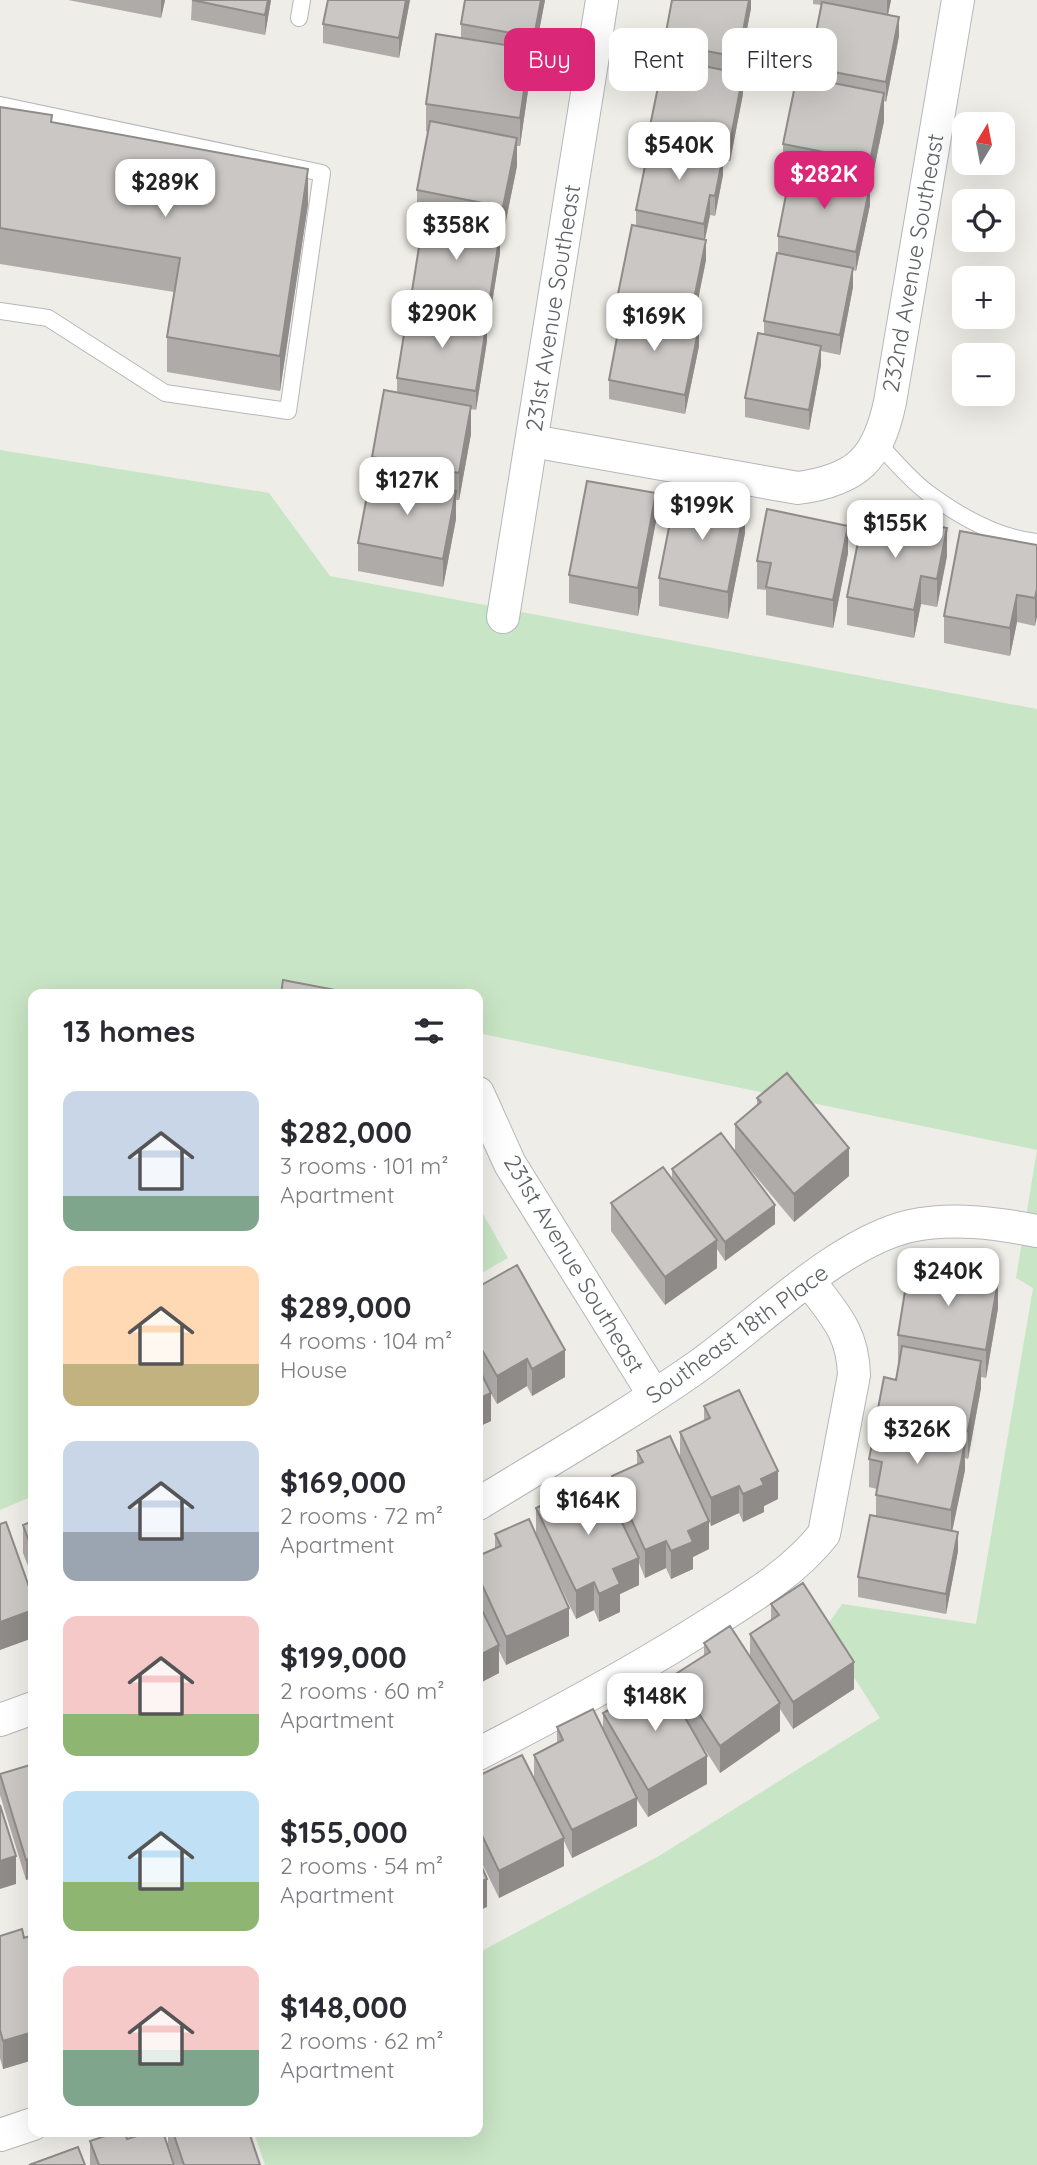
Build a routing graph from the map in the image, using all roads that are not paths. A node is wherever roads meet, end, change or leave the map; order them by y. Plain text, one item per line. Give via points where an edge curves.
1 (302, 0) edge
2 (601, 0) edge
3 (958, 0) edge
4 (299, 18) dead end
5 (0, 105) edge
6 (0, 311) edge
7 (532, 441) junction
8 (877, 442) junction
9 (1037, 542) edge
10 (503, 617) dead end
11 (483, 1104) edge
12 (1026, 1229) edge
13 (809, 1281) junction
14 (654, 1395) junction
15 (483, 1501) edge
16 (28, 1710) edge
17 (0, 1720) edge
18 (483, 1751) edge
19 (28, 2126) edge
20 (0, 2135) edge

1 - 4 lane
2 - 7 street, 231st Avenue Southeast
3 - 8 street, 232nd Avenue Southeast via 890,402 884,432
5 - 6 lane via 322,173 288,411 165,393 48,318
7 - 8 street, 232nd Avenue Southeast via 798,488 825,485 850,473
7 - 10 street, 231st Avenue Southeast
8 - 9 lane via 926,492 976,523
11 - 14 street, 231st Avenue Southeast via 510,1164
12 - 13 street, Southeast 18th Place via 961,1221 910,1226 859,1246
13 - 14 street, Southeast 18th Place
13 - 18 street via 844,1327 853,1360 824,1534 808,1554 765,1588 642,1667
14 - 15 street, Southeast 18th Place
16 - 17 street
19 - 20 street

